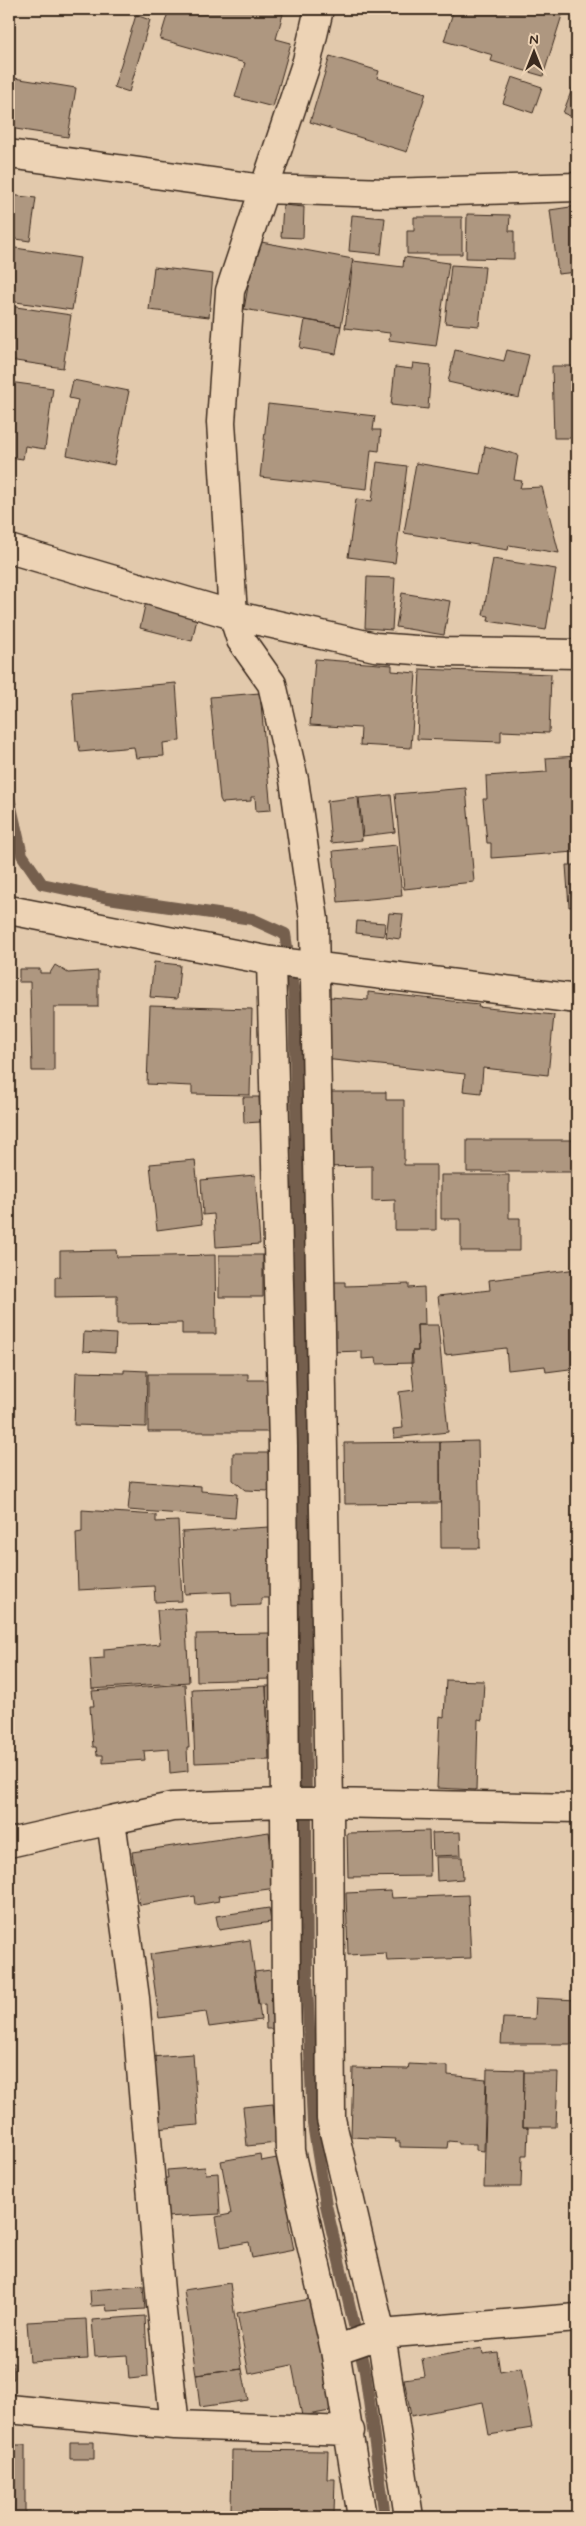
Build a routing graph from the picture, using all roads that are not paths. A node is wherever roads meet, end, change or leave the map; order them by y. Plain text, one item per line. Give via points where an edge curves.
1 (319, 9) edge
2 (9, 154) edge
3 (577, 187) edge
4 (263, 189) junction
5 (9, 548) edge
6 (233, 615) junction
7 (577, 654) edge
8 (9, 910) edge
9 (271, 961) junction
10 (314, 967) junction
11 (577, 999) edge
12 (284, 1803) junction
13 (329, 1803) junction
14 (577, 1808) edge
15 (112, 1820) junction
16 (9, 1843) edge
17 (577, 2318) edge
18 (381, 2334) junction
19 (335, 2350) junction
20 (9, 2409) edge
21 (176, 2425) junction
22 (350, 2431) junction
23 (362, 2517) edge
24 (409, 2517) edge

1 - 4 street via 307,61
2 - 4 street
3 - 4 street via 387,193
4 - 6 street via 230,291 222,422
5 - 6 street
6 - 7 street via 375,647 444,652
6 - 10 street via 240,640 272,684 294,780 314,920
8 - 9 street
9 - 10 street
9 - 12 street via 283,1446
10 - 11 street
10 - 13 street
12 - 13 street
12 - 15 street via 172,1808
12 - 19 street via 290,2151
13 - 14 street
13 - 18 street via 331,2119
15 - 16 street
15 - 21 street via 135,1998 161,2302
17 - 18 street
18 - 19 street
18 - 24 street
19 - 22 street
20 - 21 street
21 - 22 street
22 - 23 street

